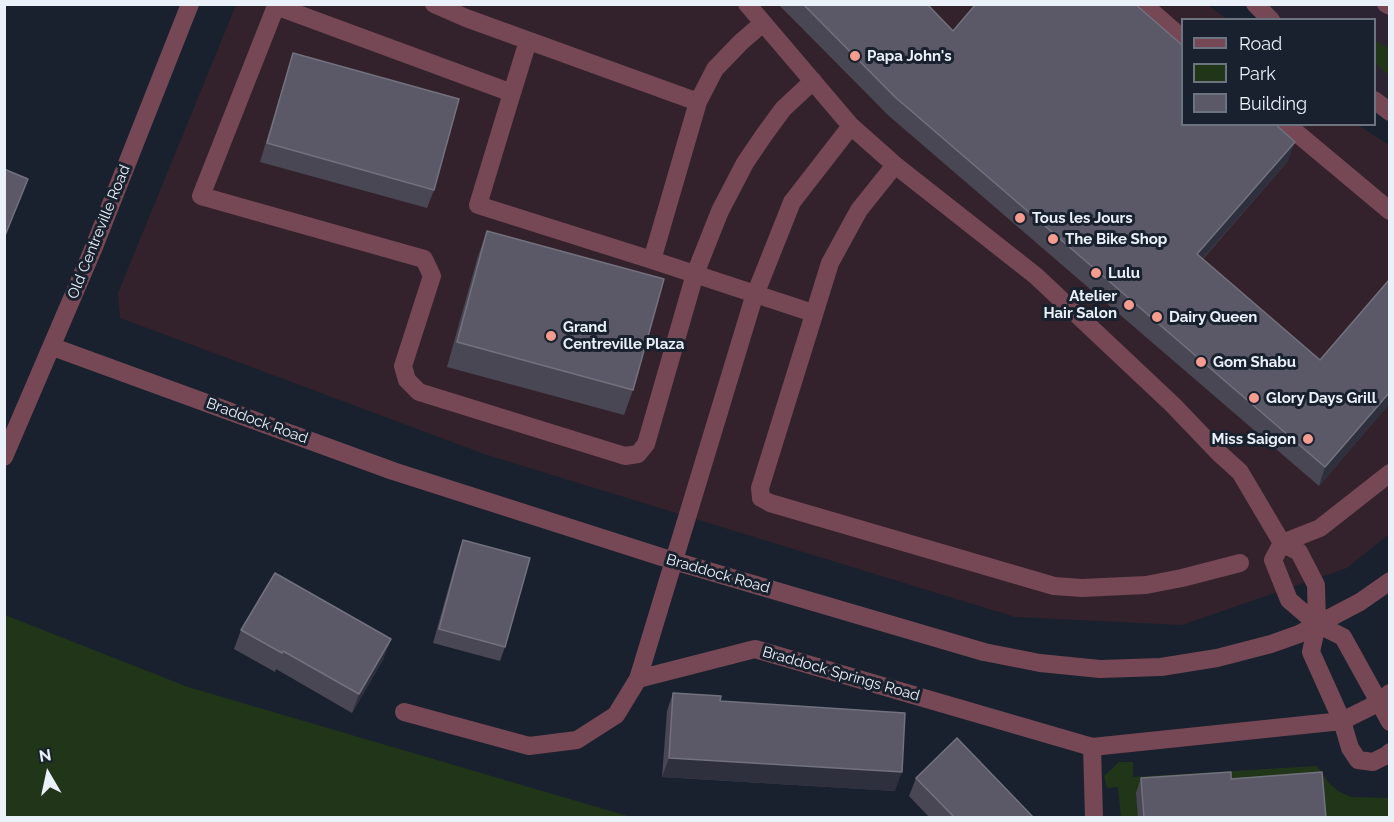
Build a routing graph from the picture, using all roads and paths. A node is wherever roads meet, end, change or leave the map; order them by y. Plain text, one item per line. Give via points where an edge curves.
1 (189, 4) edge
2 (434, 4) edge
3 (747, 4) edge
4 (1143, 4) edge
5 (1255, 4) edge
6 (1269, 18) edge
7 (763, 23) junction
8 (1181, 37) edge
9 (528, 41) junction
10 (813, 81) junction
11 (512, 93) junction
12 (698, 102) junction
13 (1376, 102) edge
14 (1389, 112) edge
15 (851, 126) junction
16 (1288, 126) edge
17 (895, 165) junction
18 (1389, 211) edge
19 (652, 260) junction
20 (695, 274) junction
21 (756, 294) junction
22 (813, 313) junction
23 (53, 347) junction
24 (4, 457) edge
25 (1389, 473) edge
26 (1282, 543) junction
27 (674, 561) junction
28 (1240, 563) dead end
29 (1389, 581) edge
30 (1317, 624) junction
31 (638, 679) junction
32 (1384, 698) edge
33 (404, 712) dead end
34 (1342, 721) junction
35 (1389, 722) edge
36 (1092, 747) junction
37 (1389, 752) edge
38 (1094, 818) edge

1 - 23 street, Old Centreville Road
2 - 9 street
3 - 7 street
4 - 8 street
5 - 6 street
7 - 10 street
7 - 12 street via 716,69
9 - 11 street
9 - 12 street
10 - 15 street
10 - 20 street via 783,109 745,162
11 - 19 street via 478,205
11 - 20 street via 276,6 201,196 424,259 432,276 403,366 407,380 419,392 626,456 638,454 646,444
12 - 19 street
13 - 14 street
15 - 17 street
15 - 21 street via 792,202
16 - 18 street
17 - 22 street via 859,210 830,263
17 - 26 street via 1036,276 1173,405 1240,472
19 - 20 street
20 - 21 street
21 - 22 street
21 - 27 street
22 - 28 street via 760,488 761,498 1054,586 1146,585
23 - 24 street, Old Centreville Road
23 - 27 street, Braddock Road via 393,471
25 - 26 street via 1320,528
26 - 30 street via 1299,552 1316,585
26 - 30 street via 1273,560 1289,600
27 - 30 street, Braddock Road via 984,652 1100,669 1161,667 1217,658 1299,634
27 - 31 street
29 - 30 street, Braddock Road via 1360,602
30 - 32 street via 1343,637
30 - 34 street via 1311,652
31 - 33 street via 616,715 577,740 529,746
31 - 36 street, Braddock Springs Road via 755,649
32 - 34 street, Braddock Springs Road
32 - 35 street
34 - 36 street, Braddock Springs Road
34 - 37 street via 1358,760 1373,762
36 - 38 street

